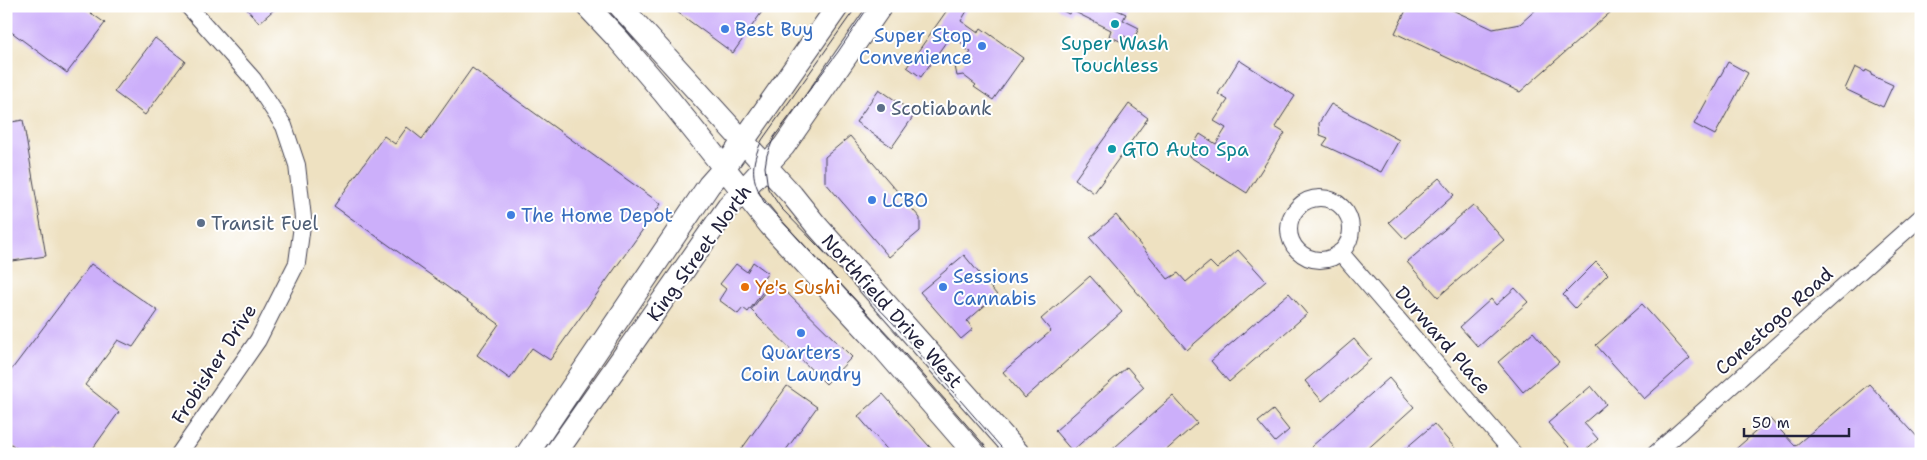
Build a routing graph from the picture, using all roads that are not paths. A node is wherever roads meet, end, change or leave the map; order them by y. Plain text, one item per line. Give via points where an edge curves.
1 (188, 6) edge
2 (587, 6) edge
3 (620, 6) edge
4 (838, 6) edge
5 (881, 6) edge
6 (742, 141) junction
7 (725, 167) junction
8 (765, 167) junction
9 (742, 192) junction
10 (1921, 218) edge
11 (1340, 252) dead end
12 (178, 454) edge
13 (528, 454) edge
14 (554, 454) edge
15 (975, 454) edge
16 (1019, 454) edge
17 (1514, 454) edge
18 (1655, 454) edge

1 - 12 street, Frobisher Drive via 253,79 284,126 297,165 302,218 297,263 258,340
2 - 7 main road, Northfield Drive West
3 - 6 main road, Northfield Drive West
4 - 6 main road, King Street North
5 - 8 main road, King Street North via 784,146
6 - 7 main road, King Street North
6 - 8 main road, Northfield Drive West
7 - 9 main road, Northfield Drive West
7 - 13 main road, King Street North
8 - 9 main road, King Street North
8 - 16 main road, Northfield Drive West
9 - 14 main road, King Street North via 728,207
9 - 15 main road, Northfield Drive West
10 - 18 street, Conestogo Road
11 - 17 street, Durward Place

